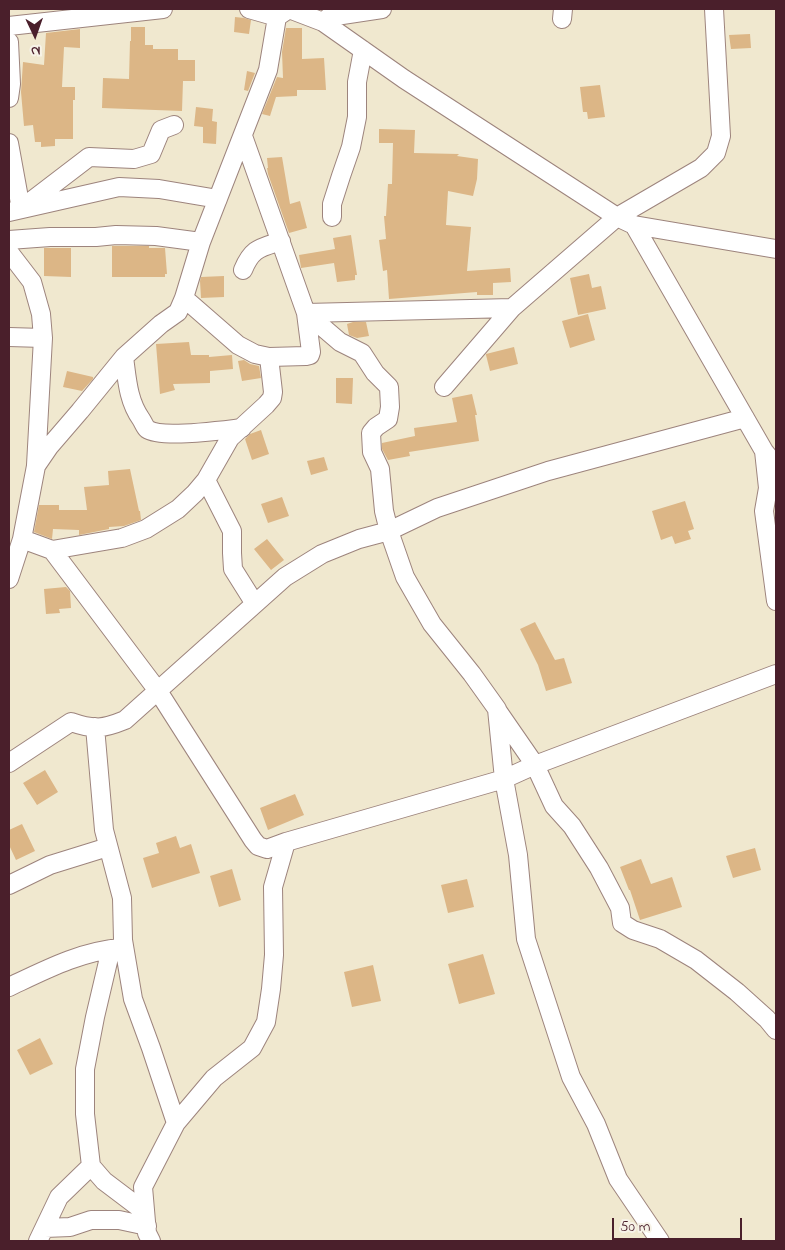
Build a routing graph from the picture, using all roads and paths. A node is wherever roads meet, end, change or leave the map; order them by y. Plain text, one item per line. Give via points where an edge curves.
1 (163, 9) edge
2 (249, 9) edge
3 (382, 9) edge
4 (714, 9) edge
5 (285, 12) edge
6 (326, 16) edge
7 (9, 26) edge
8 (9, 42) edge
9 (363, 50) junction
10 (9, 98) edge
11 (174, 125) dead end
12 (243, 136) junction
13 (9, 143) edge
14 (218, 199) junction
15 (15, 210) edge
16 (332, 217) dead end
17 (617, 217) junction
18 (634, 225) junction
19 (9, 240) edge
20 (201, 242) junction
21 (281, 242) junction
22 (776, 249) edge
23 (9, 252) edge
24 (243, 270) dead end
25 (184, 298) junction
26 (512, 308) junction
27 (306, 313) junction
28 (9, 337) edge
29 (42, 338) junction
30 (124, 357) junction
31 (269, 358) junction
32 (444, 387) dead end
33 (745, 418) junction
34 (242, 428) junction
35 (764, 451) junction
36 (36, 466) junction
37 (776, 466) edge
38 (206, 480) junction
39 (389, 531) junction
40 (22, 538) junction
41 (52, 550) junction
42 (9, 579) edge
43 (776, 601) edge
44 (255, 604) junction
45 (776, 674) edge
46 (158, 691) junction
47 (497, 709) junction
48 (95, 727) junction
49 (9, 763) edge
50 (535, 765) junction
51 (504, 779) junction
52 (286, 842) junction
53 (108, 847) junction
54 (9, 885) edge
55 (118, 948) junction
56 (9, 987) edge
57 (776, 1030) edge
58 (176, 1123) junction
59 (91, 1166) junction
60 (148, 1226) edge
61 (41, 1235) edge
62 (660, 1241) edge

1 - 7 street
2 - 5 street
3 - 6 street
4 - 17 street via 721,136 716,153 700,168
5 - 6 street
5 - 12 street via 268,70
6 - 9 street
8 - 10 street
9 - 16 street via 357,82 357,117 332,204
9 - 17 street
11 - 15 street via 161,130 151,154 134,159 89,157
12 - 14 street
12 - 21 street
13 - 15 street
14 - 15 street via 159,188 119,188
14 - 20 street
17 - 18 street
17 - 26 street
18 - 22 street
18 - 33 street
19 - 20 street via 116,235
20 - 25 street
21 - 24 street via 257,250
21 - 27 street
23 - 29 street via 32,282 41,314
25 - 30 street via 178,312
25 - 31 street via 238,345
26 - 27 street
26 - 32 street
27 - 31 street via 310,354
27 - 39 street via 340,342 362,353 388,387 388,419 371,433 372,452 380,468
28 - 29 street
29 - 36 street
30 - 34 street via 129,393 146,428 181,434
30 - 36 street via 48,447
31 - 34 street via 272,398
33 - 35 street
33 - 39 street via 548,471 437,508
34 - 38 street via 230,438
35 - 37 street
35 - 43 street via 768,488 764,511
36 - 40 street
38 - 41 street via 178,509 146,530 122,538
38 - 44 street via 232,531 233,569
39 - 44 street via 322,554 285,577
39 - 47 street via 405,577 432,624
40 - 41 street
40 - 42 street
41 - 46 street
44 - 46 street
45 - 50 street
46 - 48 street via 125,720
46 - 52 street via 258,846 267,849
47 - 50 street
47 - 51 street
48 - 49 street via 71,722
48 - 53 street
50 - 51 street
50 - 57 street via 554,806 572,826 599,868 620,908 622,923 660,939 696,960 738,992
51 - 52 street
51 - 62 street via 518,855 526,939 571,1077 596,1124 618,1179
52 - 58 street via 273,887 274,955 266,1022 252,1048 214,1078
53 - 54 street via 50,865
53 - 55 street via 122,898
55 - 56 street via 94,952 48,968
55 - 58 street
55 - 59 street via 95,1016 85,1069 85,1114
58 - 60 street via 143,1187
59 - 60 street
59 - 61 street via 59,1197
60 - 61 street via 119,1220 91,1220

